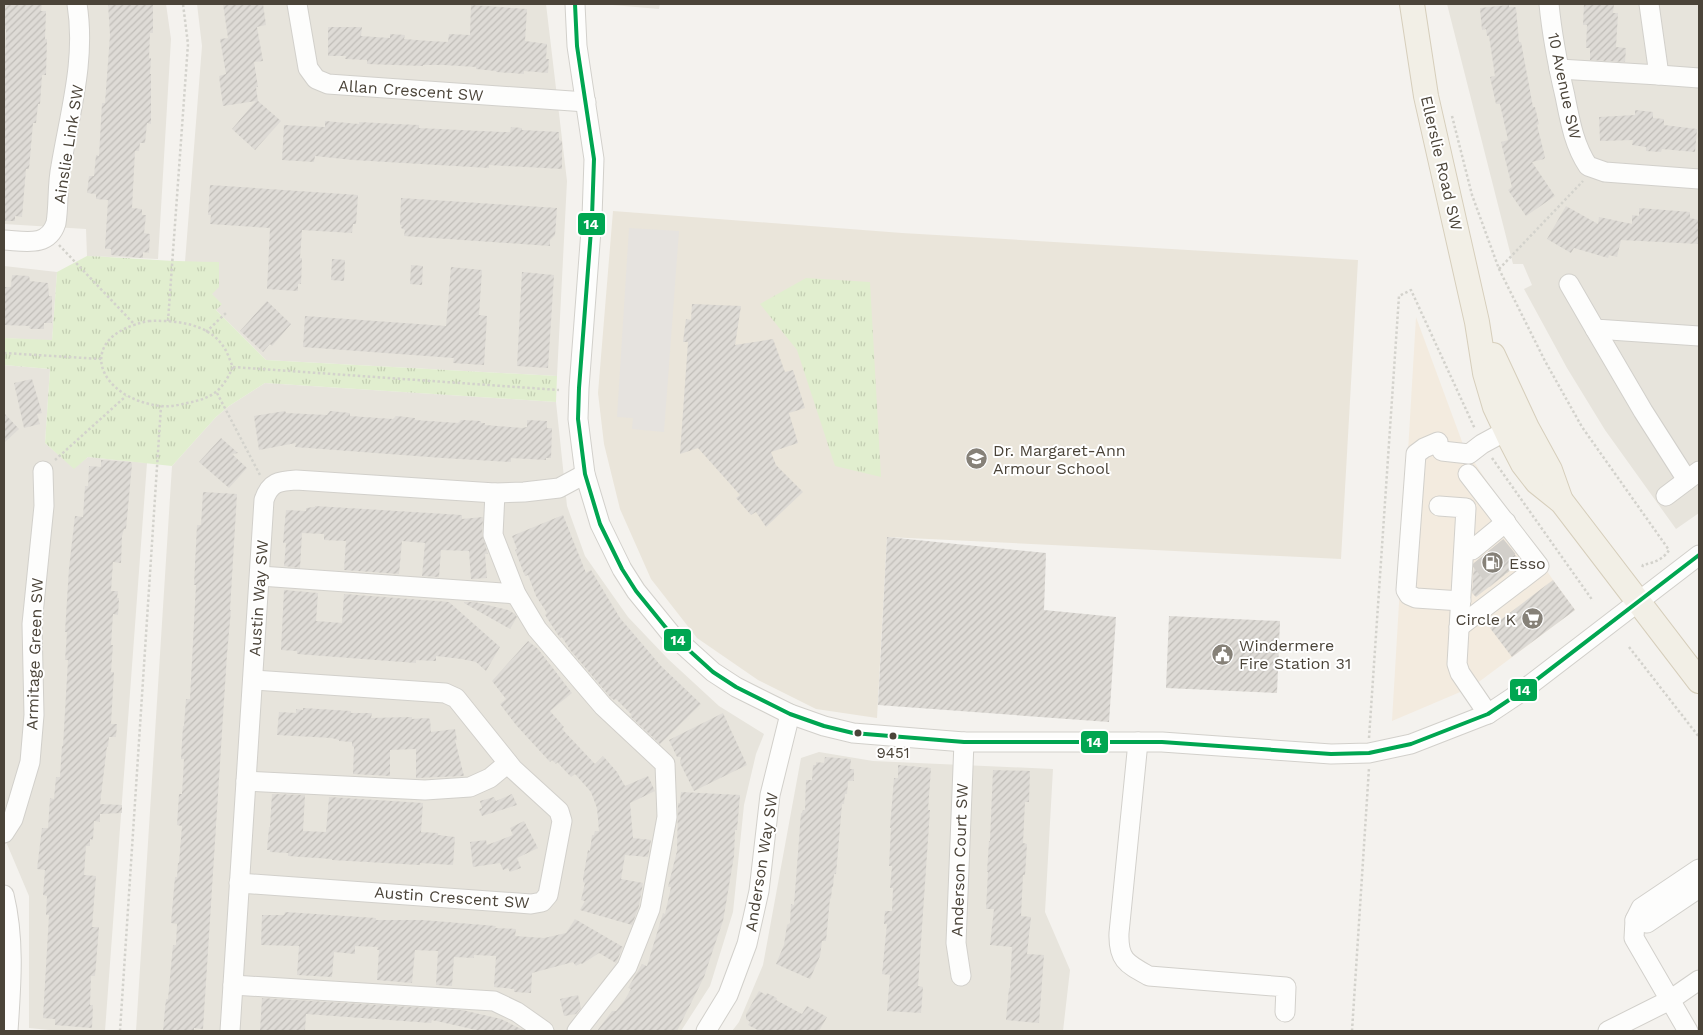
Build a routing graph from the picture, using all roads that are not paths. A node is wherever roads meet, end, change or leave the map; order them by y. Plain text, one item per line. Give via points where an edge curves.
1 (77, 4) edge
2 (297, 4) edge
3 (574, 4) edge
4 (1412, 4) edge
5 (1549, 4) edge
6 (1649, 4) edge
7 (1559, 69) junction
8 (1659, 75) junction
9 (1699, 78) edge
10 (586, 102) junction
11 (1699, 179) edge
12 (4, 240) edge
13 (1570, 284) dead end
14 (1477, 322) junction
15 (1595, 329) junction
16 (1699, 336) edge
17 (1506, 430) junction
18 (1476, 449) junction
19 (43, 471) road end
20 (585, 474) junction
21 (1468, 474) junction
22 (1693, 475) edge
23 (496, 493) junction
24 (1666, 496) dead end
25 (1562, 502) junction
26 (1439, 506) dead end
27 (1466, 508) junction
28 (1506, 522) junction
29 (1472, 555) junction
30 (1699, 556) edge
31 (260, 576) junction
32 (516, 594) junction
33 (1461, 601) junction
34 (1640, 602) junction
35 (1459, 627) junction
36 (253, 680) junction
37 (1699, 682) edge
38 (790, 714) junction
39 (1488, 714) junction
40 (964, 742) junction
41 (1138, 742) junction
42 (508, 763) junction
43 (246, 781) junction
44 (4, 833) edge
45 (1697, 880) edge
46 (239, 883) junction
47 (4, 896) edge
48 (961, 976) dead end
49 (1699, 980) edge
50 (233, 985) junction
51 (1670, 1000) junction
52 (1285, 1012) dead end
53 (8, 1031) edge
54 (230, 1031) edge
55 (544, 1031) edge
56 (577, 1031) edge
57 (706, 1031) edge
58 (1608, 1031) edge
59 (1688, 1031) edge

1 - 12 street, Ainslie Link SW via 81,36 79,71 60,168 56,224 47,238 35,242
2 - 10 street, Allan Crescent SW via 308,68 316,79 328,84
3 - 10 street
4 - 14 main road, Ellerslie Road SW via 1426,96
5 - 7 street, 10 Avenue SW
6 - 8 street
7 - 8 street
7 - 11 street, 10 Avenue SW via 1575,140 1580,155 1591,168 1605,172
8 - 9 street
10 - 20 street via 594,159 578,419
13 - 15 street
14 - 17 main road, Ellerslie Road SW via 1485,373
14 - 25 main road, Ellerslie Road SW via 1550,470
15 - 16 street
15 - 22 street via 1643,411
17 - 18 street
17 - 25 main road, Ellerslie Road SW via 1523,464 1537,482
18 - 21 street
18 - 33 street via 1440,446 1424,448 1416,454 1406,590 1416,598
19 - 44 street, Armitage Green SW via 44,506 32,624 34,715 30,762 13,819
20 - 23 street via 559,488
20 - 38 street via 609,546 636,591 671,634 721,677
21 - 27 street
21 - 28 street
22 - 24 street
23 - 31 street, Austin Way SW via 284,480 274,484 264,500
23 - 32 street via 492,535
25 - 34 main road, Ellerslie Road SW
26 - 27 street
27 - 29 street
28 - 29 street via 1493,541
28 - 35 street via 1539,566 1519,572
29 - 33 street
30 - 34 street
31 - 32 street
31 - 36 street, Austin Way SW
32 - 56 street via 537,628 604,706 665,764 667,817 650,909 627,967
33 - 35 street
34 - 37 main road, Ellerslie Road SW
34 - 39 street
35 - 39 street via 1457,664
36 - 42 street, Austin Crescent SW via 445,693 456,698
36 - 43 street, Austin Way SW
38 - 40 street via 853,733
38 - 57 street, Anderson Way SW via 770,795 759,891 748,944 728,995
39 - 41 street via 1410,744 1369,753 1331,754
40 - 41 street
40 - 48 street, Anderson Court SW via 956,943
41 - 52 street via 1119,933 1121,956 1131,967 1149,976 1286,987
42 - 43 street via 490,778 470,787 443,789
42 - 46 street, Austin Crescent SW via 559,811 562,821 548,895 542,902 532,904
43 - 46 street, Austin Way SW
45 - 51 street via 1648,923 1635,920 1634,938
46 - 50 street, Austin Way SW
47 - 53 street via 9,917 12,972
49 - 51 street
50 - 54 street, Austin Way SW
50 - 55 street via 494,1001
51 - 58 street
51 - 59 street

